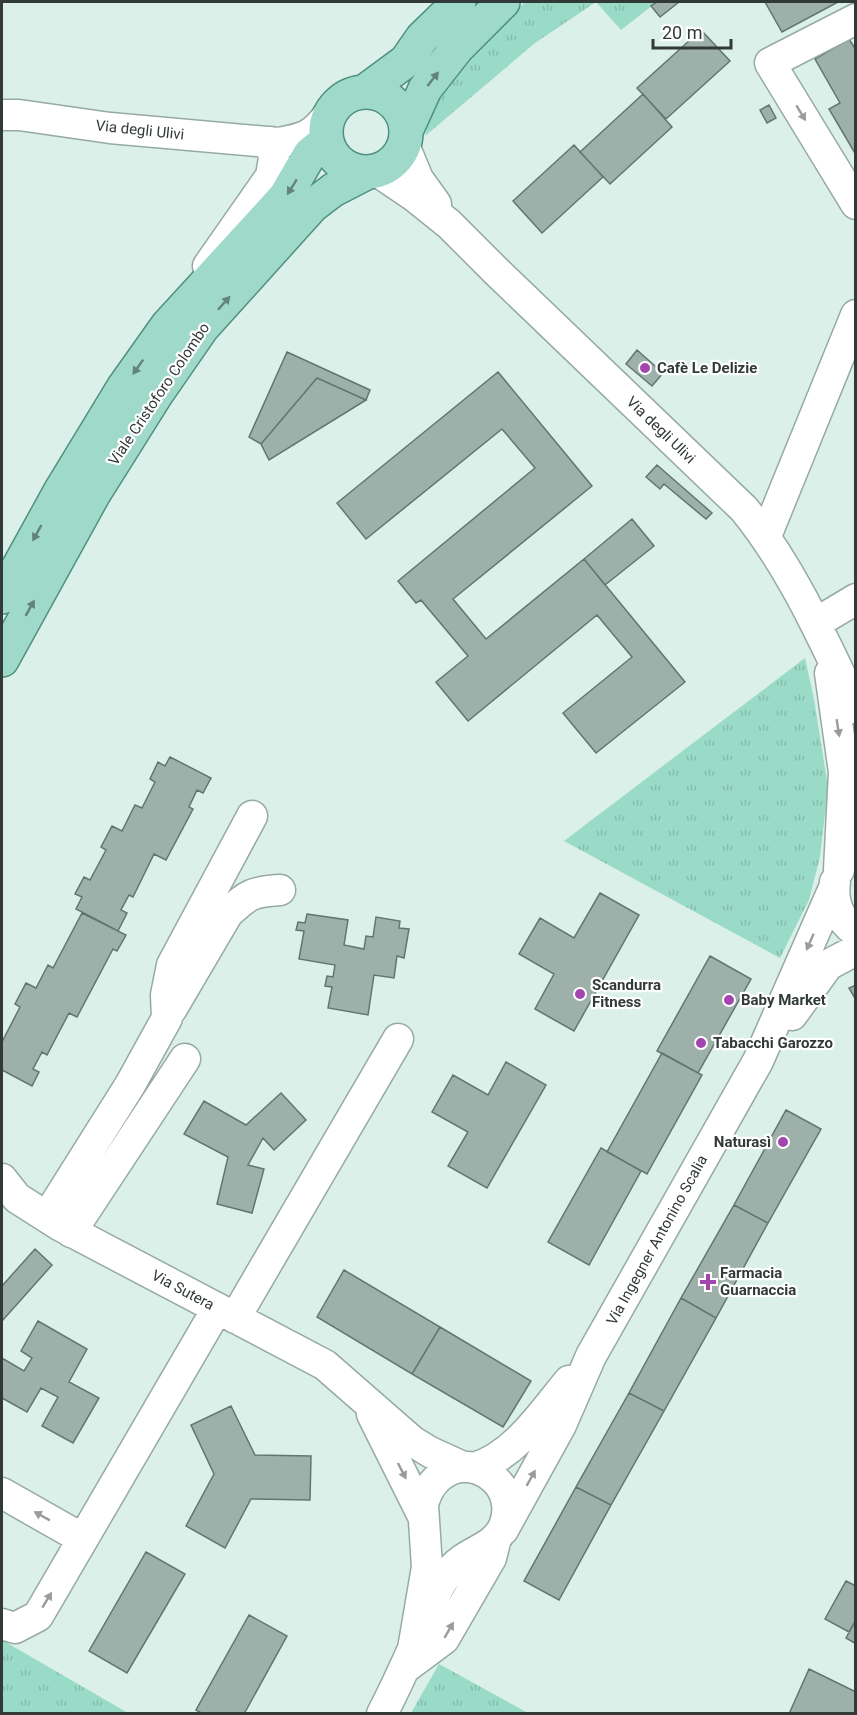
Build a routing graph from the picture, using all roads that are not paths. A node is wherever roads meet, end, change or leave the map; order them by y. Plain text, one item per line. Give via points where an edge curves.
1 (459, 2) edge
2 (503, 2) edge
3 (855, 19) edge
4 (364, 92) junction
5 (2, 115) edge
6 (322, 136) junction
7 (405, 138) junction
8 (275, 142) junction
9 (373, 172) junction
10 (855, 204) edge
11 (450, 224) junction
12 (855, 315) edge
13 (167, 326) junction
14 (766, 536) junction
15 (2, 597) edge
16 (855, 599) edge
17 (822, 636) junction
18 (2, 660) edge
19 (855, 708) edge
20 (252, 816) dead end
21 (843, 870) edge
22 (280, 890) dead end
23 (855, 932) edge
24 (855, 950) edge
25 (167, 1018) junction
26 (398, 1039) dead end
27 (185, 1059) dead end
28 (758, 1060) junction
29 (2, 1179) edge
30 (59, 1225) junction
31 (226, 1313) junction
32 (591, 1356) junction
33 (365, 1400) junction
34 (469, 1467) junction
35 (5, 1503) edge
36 (424, 1520) junction
37 (83, 1539) junction
38 (492, 1540) junction
39 (2, 1624) edge
40 (409, 1658) junction
41 (382, 1713) edge

1 - 4 main road via 422,38 406,61
7 -> 2 main road via 425,89 457,48
3 -> 10 street via 770,63
4 - 6 main road via 338,103
4 - 7 main road via 380,94 393,103 403,115
5 - 8 street, Via degli Ulivi
6 - 8 street
6 - 8 street via 319,129 306,138
6 - 9 main road via 339,162 353,170
6 -> 13 main road, Viale Cristoforo Colombo via 285,197
7 - 9 main road via 398,157
7 - 11 street via 418,179
8 - 13 street via 271,176
9 - 11 street via 414,196
18 -> 9 main road, Viale Cristoforo Colombo via 93,495 202,328 312,206 333,190
11 - 14 street, Via degli Ulivi via 744,509
12 - 14 street
13 -> 15 main road, Viale Cristoforo Colombo via 98,429
14 - 17 street, Via degli Ulivi
16 - 17 street
17 - 19 street, Via degli Ulivi
17 -> 21 street via 844,772
20 - 25 street via 172,965 166,995
21 - 23 street via 836,907
21 -> 28 street
22 - 25 street via 255,892 228,913
24 - 28 street via 828,965
25 - 30 street
26 - 31 street
27 - 30 street
28 - 32 street, Via Ingegner Antonino Scalia
29 - 30 street, Via Sutera via 17,1198
30 - 31 street, Via Sutera
31 - 33 street, Via Sutera via 325,1365
31 - 37 street
32 - 34 street via 509,1450 488,1464
38 -> 32 street via 561,1425
33 - 34 street, Via Sutera via 412,1441
33 -> 36 street
34 - 36 street via 453,1469 435,1479 425,1496
34 - 38 street via 485,1472 501,1487 508,1508
37 -> 35 street
36 - 38 street via 438,1542 450,1549 463,1552
36 - 40 street via 427,1567
39 -> 37 street via 15,1628 38,1616
40 -> 38 street via 442,1582 459,1562
40 - 41 street

